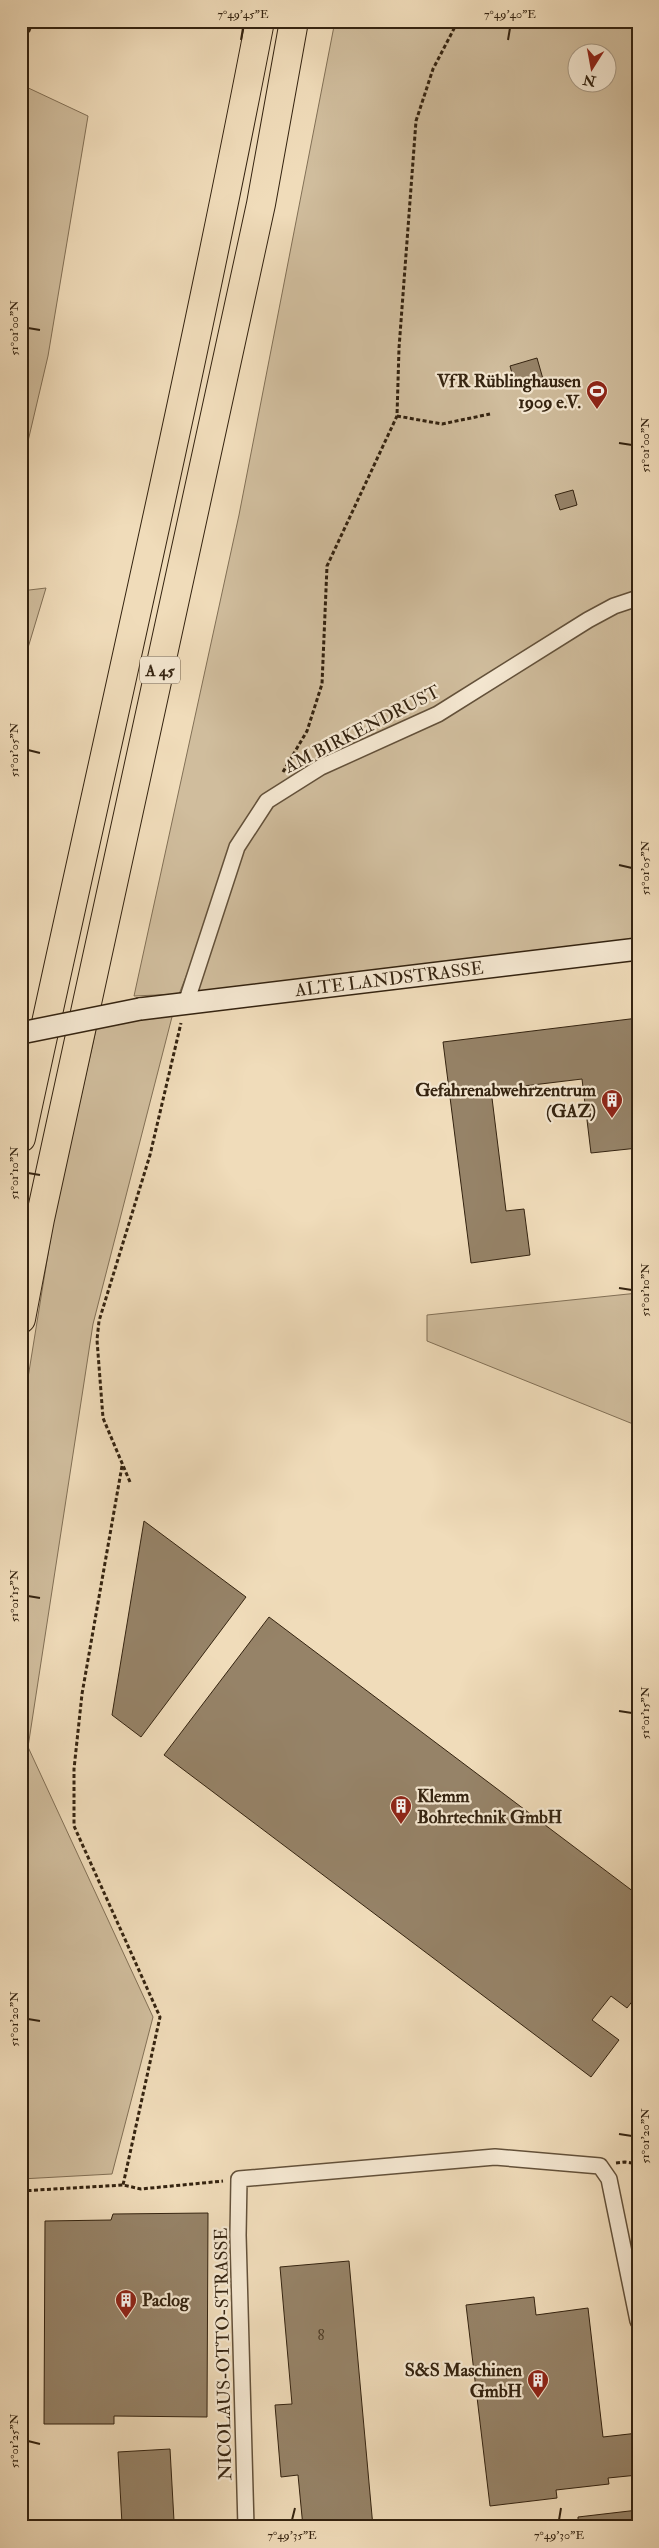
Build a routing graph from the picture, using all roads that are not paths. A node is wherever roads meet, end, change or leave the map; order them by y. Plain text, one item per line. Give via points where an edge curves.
1 (260, 21) edge
2 (294, 21) edge
3 (638, 598) edge
4 (638, 949) edge
5 (186, 1003) junction
6 (21, 1033) edge
7 (21, 1138) edge
8 (21, 1319) edge
9 (638, 2321) edge
10 (246, 2527) edge

1 - 7 highway, A 45 via 160,506
2 - 8 highway, A 45 via 259,214
3 - 5 street, AM BIRKENDRUST via 588,620 438,714 322,767 267,801 237,847
4 - 5 street, ALTE LANDSTRASSE
5 - 6 street, ALTE LANDSTRASSE, bridge via 140,1008
9 - 10 street, NICOLAUS-OTTO-STRASSE via 609,2179 600,2166 495,2157 239,2179

